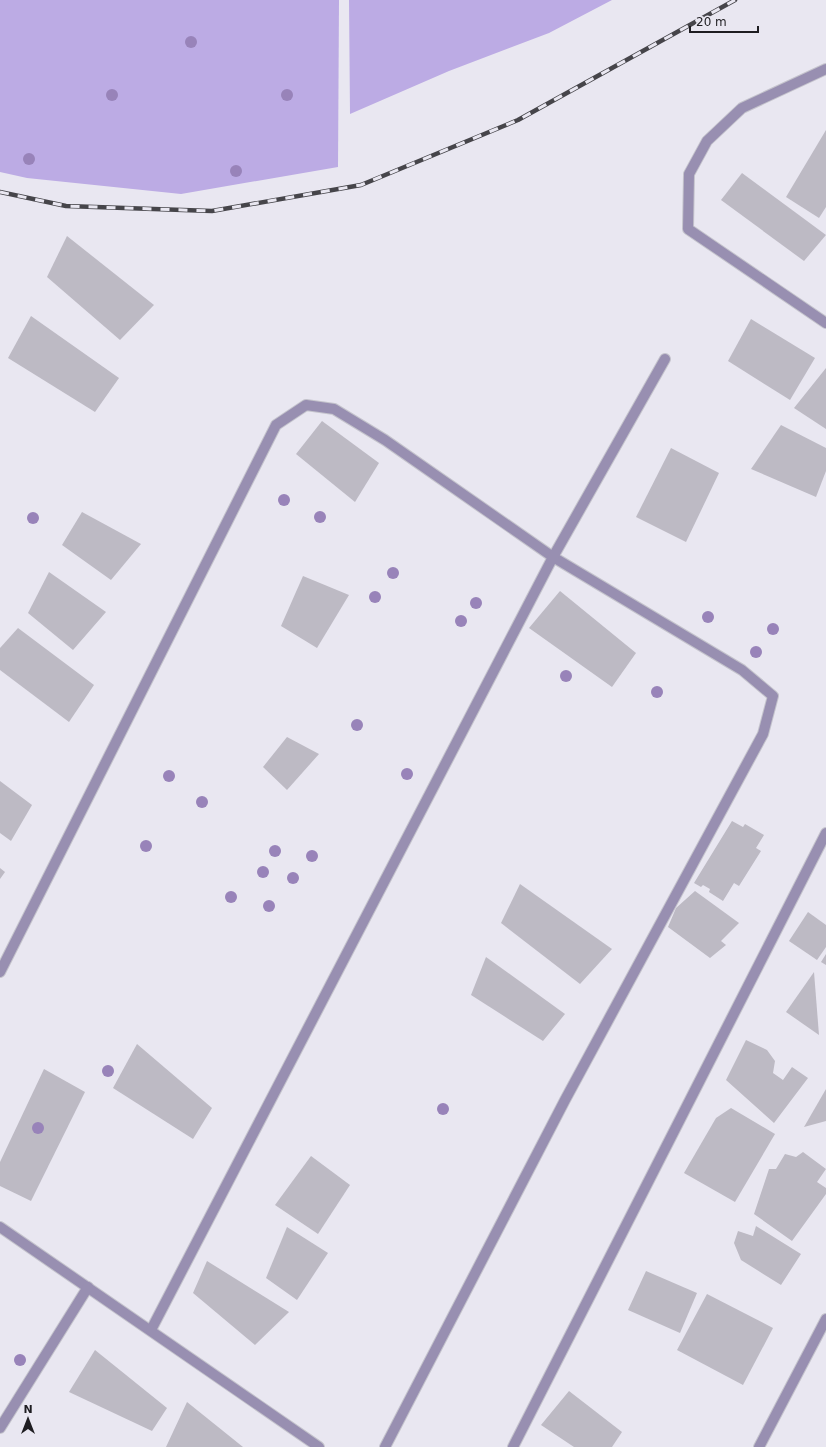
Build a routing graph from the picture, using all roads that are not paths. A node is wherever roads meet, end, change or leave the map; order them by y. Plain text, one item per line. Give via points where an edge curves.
1 (826, 68) edge
2 (826, 323) edge
3 (665, 359) dead end
4 (553, 557) junction
5 (826, 833) edge
6 (0, 972) edge
7 (0, 1227) edge
8 (88, 1287) junction
9 (826, 1319) edge
10 (151, 1330) junction
11 (0, 1428) edge
12 (319, 1447) edge
13 (385, 1447) edge
14 (513, 1447) edge
15 (759, 1447) edge

1 - 2 street via 742,108 707,141 689,174 688,229
3 - 4 street
4 - 6 street via 385,440 334,409 306,405 276,426
4 - 10 street
4 - 13 street via 742,670 772,696 763,734 565,1100
5 - 14 street
7 - 8 street
8 - 10 street
8 - 11 street
9 - 15 street
10 - 12 street

